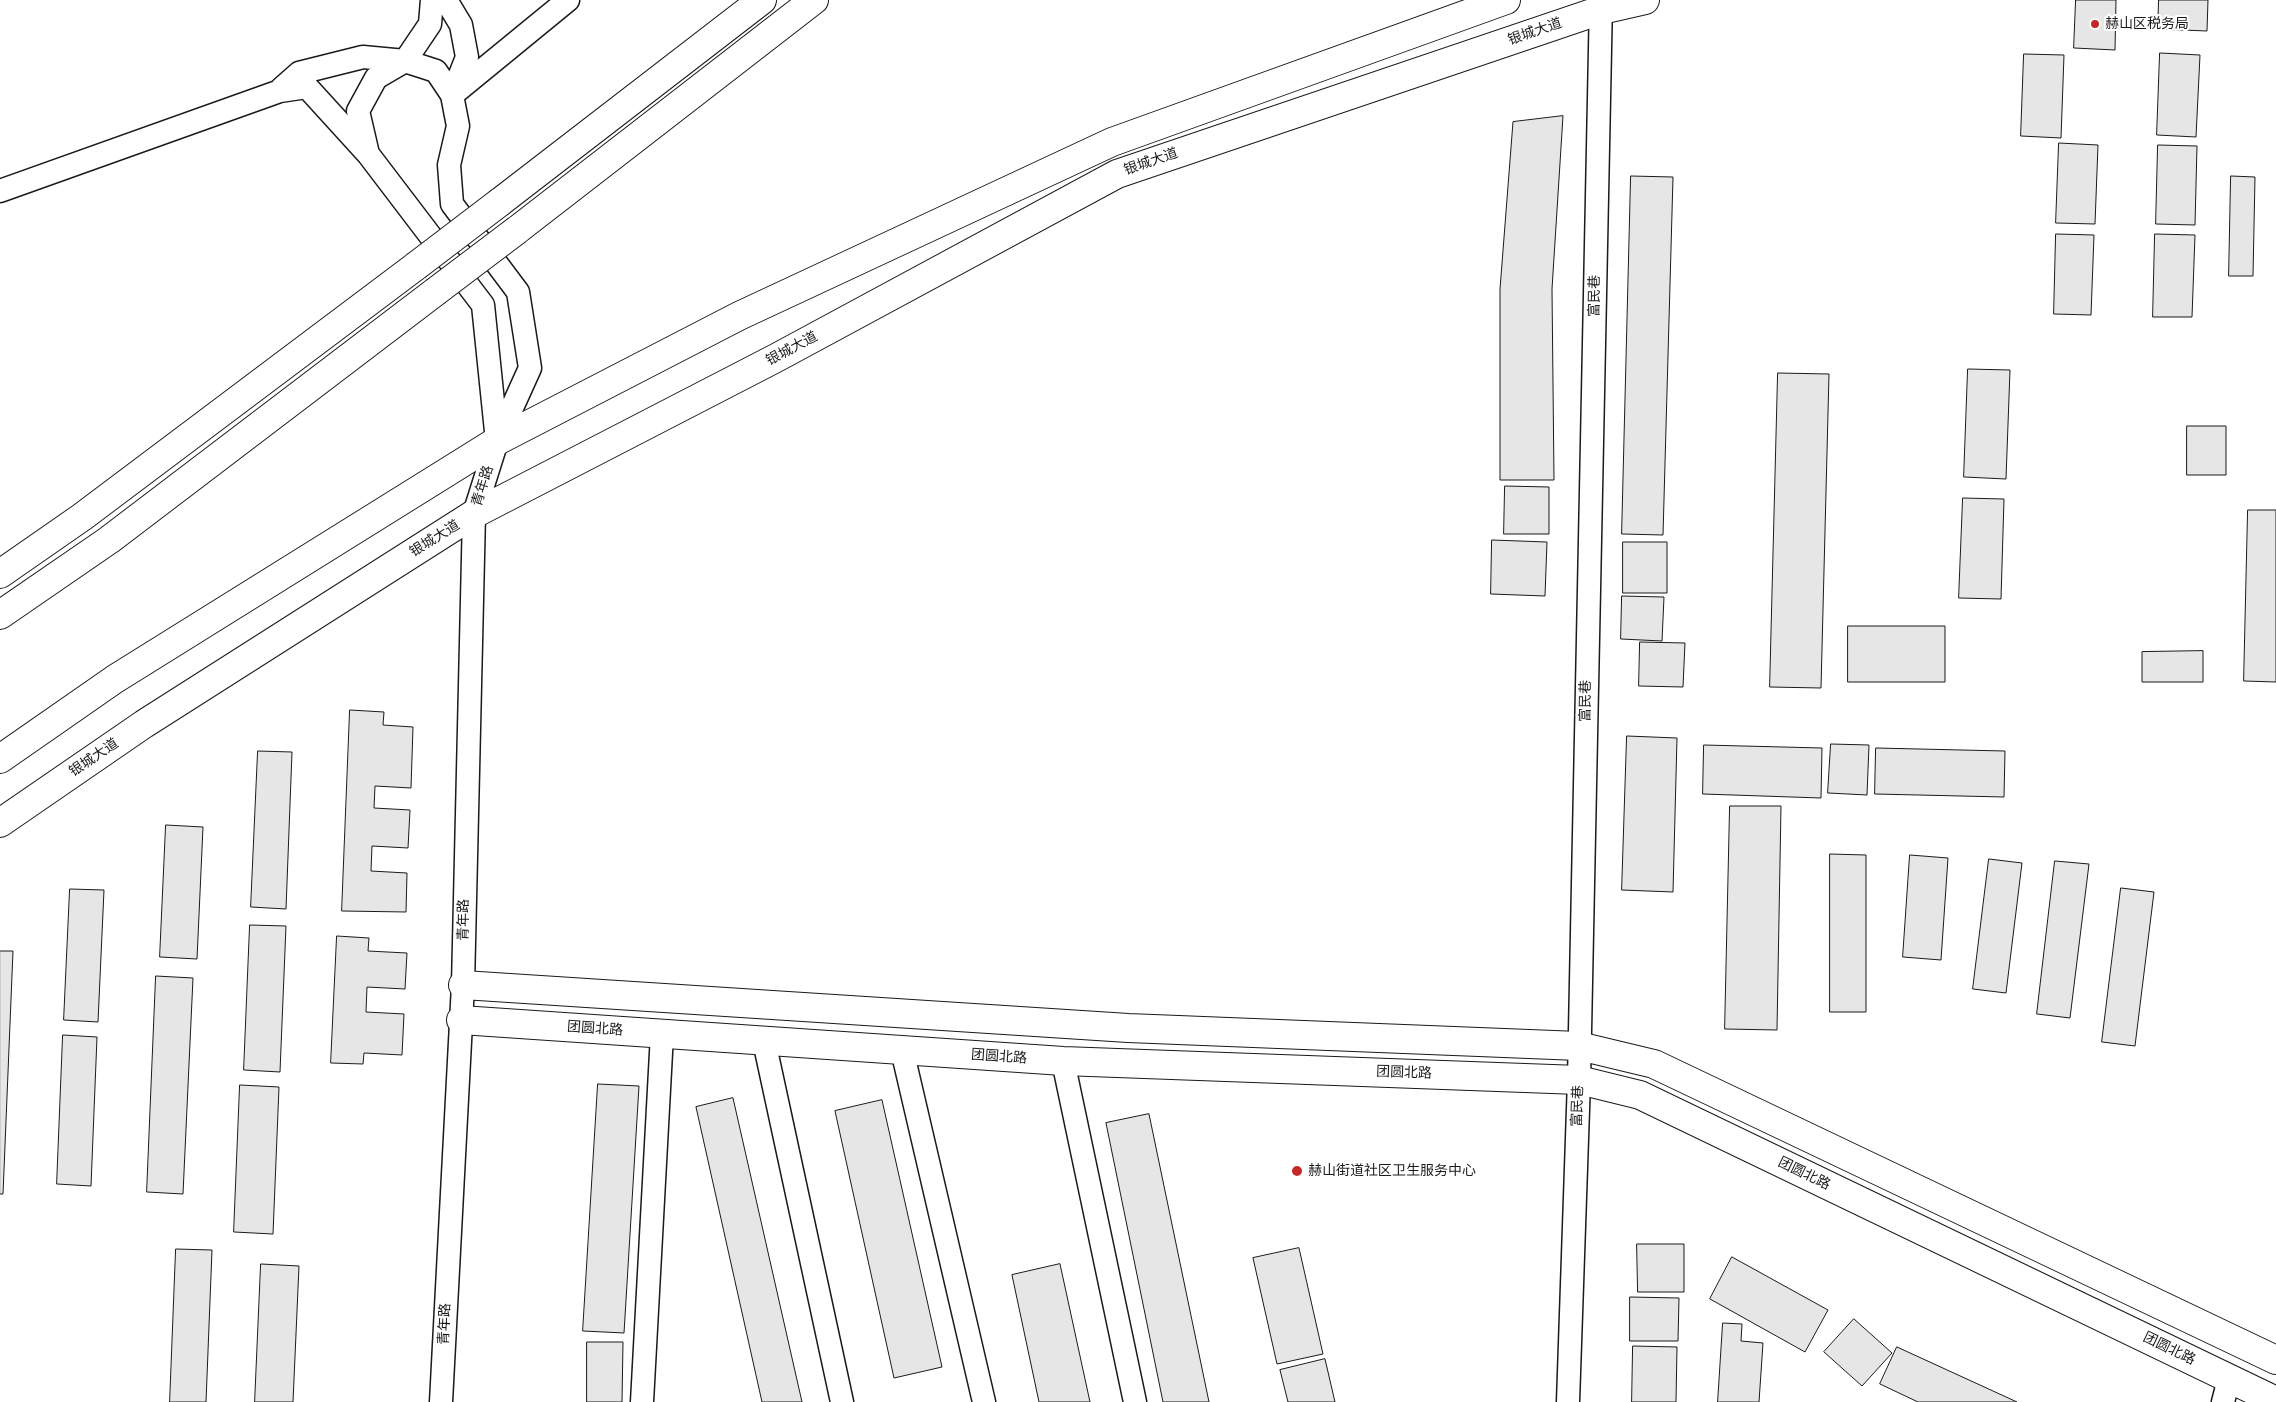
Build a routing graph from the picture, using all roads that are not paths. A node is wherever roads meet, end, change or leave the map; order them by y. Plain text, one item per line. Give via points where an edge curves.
1 (432, 0) edge
2 (446, 0) edge
3 (568, 0) edge
4 (762, 0) edge
5 (814, 0) edge
6 (1506, 0) edge
7 (1645, 0) edge
8 (1601, 5) edge
9 (405, 61) junction
10 (280, 91) junction
11 (452, 95) junction
12 (368, 154) junction
13 (0, 191) edge
14 (497, 441) junction
15 (474, 514) junction
16 (0, 574) edge
17 (0, 615) edge
18 (0, 760) edge
19 (0, 823) edge
20 (463, 985) junction
21 (461, 1020) junction
22 (662, 1034) junction
23 (764, 1041) junction
24 (1579, 1046) junction
25 (902, 1050) junction
26 (1063, 1061) junction
27 (1579, 1080) junction
28 (2276, 1360) edge
29 (2226, 1390) edge
30 (2276, 1401) edge
31 (442, 1402) edge
32 (642, 1402) edge
33 (842, 1402) edge
34 (984, 1402) edge
35 (1135, 1402) edge
36 (1568, 1402) edge

1 - 9 street via 430,24
2 - 11 street via 461,25 467,57
3 - 11 street
4 - 16 main road, bridge via 416,266 82,517
5 - 17 main road, bridge via 109,540
6 - 14 main road via 1112,142 739,316
7 - 8 main road, 银城大道
8 - 15 main road, 银城大道 via 1117,174 776,358
8 - 24 street, 富民巷
9 - 10 street via 364,57 299,73
9 - 11 street via 436,71
9 - 12 street via 376,78 358,111
10 - 12 street via 308,87
10 - 13 street
11 - 14 street, 青年路 via 458,126 449,165 452,204 518,292 530,368
12 - 14 street via 483,305
14 - 15 street, 青年路
14 - 18 main road via 115,679
15 - 19 main road, 银城大道 via 144,724
15 - 20 street, 青年路
20 - 21 street, 青年路
20 - 24 main road via 1128,1028
21 - 22 main road, 团圆北路
21 - 31 street, 青年路
22 - 23 main road, 团圆北路
22 - 32 street
23 - 25 main road, 团圆北路
23 - 33 street
24 - 27 street, 富民巷
24 - 28 main road via 1654,1064
25 - 26 main road, 团圆北路
25 - 34 street
26 - 27 main road, 团圆北路
26 - 35 street
27 - 29 main road, 团圆北路 via 1640,1095
27 - 36 street, 富民巷
29 - 30 main road, 团圆北路

